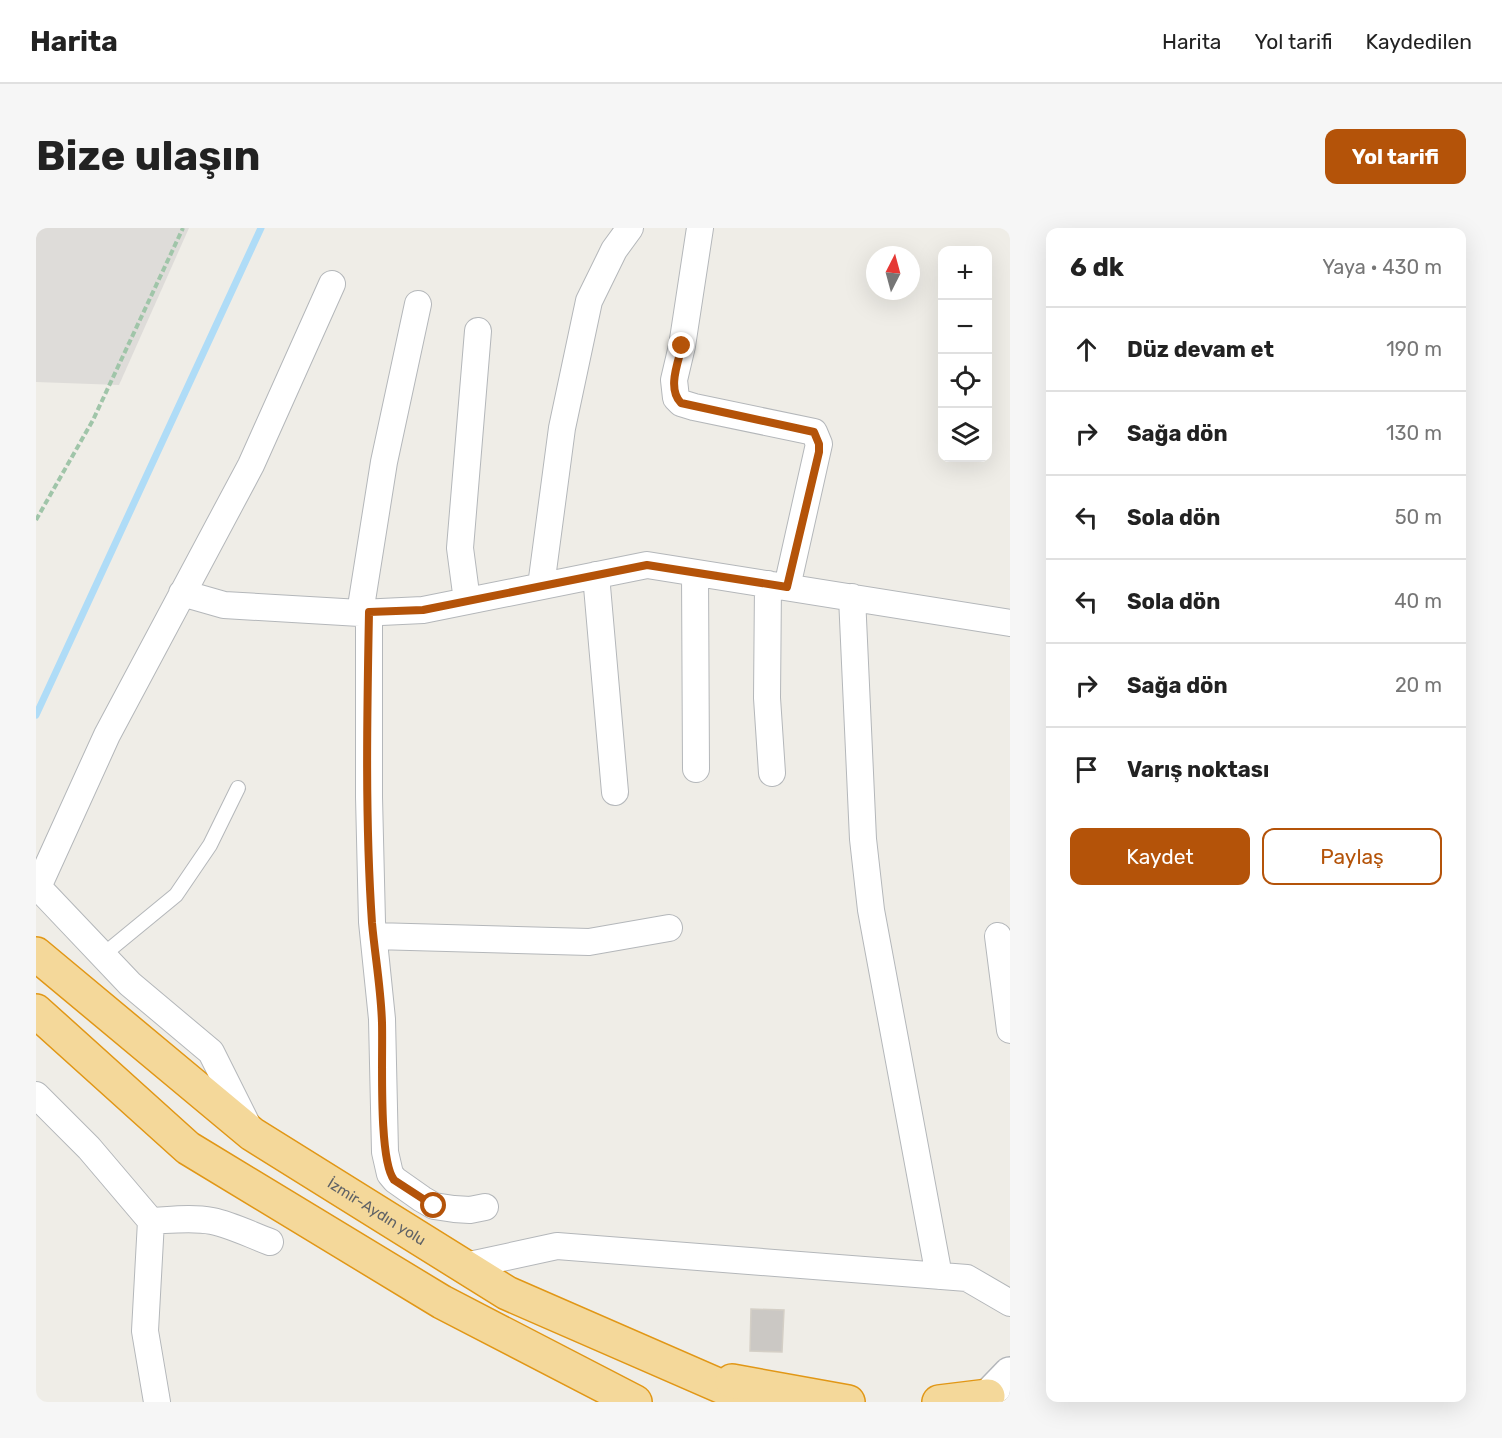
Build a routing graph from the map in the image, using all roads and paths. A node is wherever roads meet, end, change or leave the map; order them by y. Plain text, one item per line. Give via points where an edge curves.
1 (183, 228) edge
2 (630, 228) edge
3 (700, 228) edge
4 (332, 284) dead end
5 (418, 304) dead end
6 (478, 331) dead end
7 (36, 520) edge
8 (695, 573) junction
9 (596, 575) junction
10 (540, 586) junction
11 (778, 586) junction
12 (182, 593) junction
13 (852, 597) junction
14 (467, 601) junction
15 (365, 613) junction
16 (1010, 623) edge
17 (696, 769) dead end
18 (772, 773) dead end
19 (238, 788) dead end
20 (615, 792) dead end
21 (37, 886) edge
22 (669, 928) dead end
23 (374, 936) junction
24 (998, 936) dead end
25 (37, 955) edge
26 (103, 955) junction
27 (36, 1011) edge
28 (1010, 1030) edge
29 (36, 1095) edge
30 (252, 1134) junction
31 (485, 1207) dead end
32 (151, 1221) junction
33 (270, 1242) dead end
34 (465, 1266) junction
35 (939, 1276) junction
36 (1010, 1304) edge
37 (690, 1373) junction
38 (997, 1393) edge
39 (157, 1402) edge
40 (635, 1402) edge
41 (757, 1402) edge
42 (848, 1402) edge
43 (939, 1402) edge

1 - 7 path via 93,420
2 - 10 street via 614,250 589,301 562,428
3 - 11 street via 676,398 694,407 814,432 819,444
4 - 12 street via 250,465
5 - 15 street via 384,462
6 - 14 street via 460,548
8 - 9 street via 647,565
8 - 11 street
8 - 17 street
9 - 10 street
9 - 20 street
10 - 14 street
11 - 13 street
11 - 18 street via 767,689
12 - 15 street via 224,605
12 - 21 street via 107,735
13 - 16 street
13 - 35 street via 863,839 871,910
14 - 15 street via 423,610
15 - 23 street
19 - 26 lane via 210,845 176,895
21 - 26 street
22 - 23 street via 589,942
23 - 31 street via 382,1019 385,1152 390,1174 434,1206 470,1210
24 - 28 street
25 - 30 highway, İzmir-Aydın yolu
26 - 30 street via 130,984 211,1052
27 - 40 highway via 188,1148 442,1302
29 - 32 street via 89,1148
30 - 34 highway, İzmir-Aydın yolu
32 - 33 street via 210,1220
32 - 39 street via 145,1331
34 - 35 street via 557,1246
34 - 37 highway, İzmir-Aydın yolu via 507,1293
35 - 36 street via 967,1278
37 - 41 highway, İzmir-Aydın yolu
37 - 42 highway
38 - 43 highway

